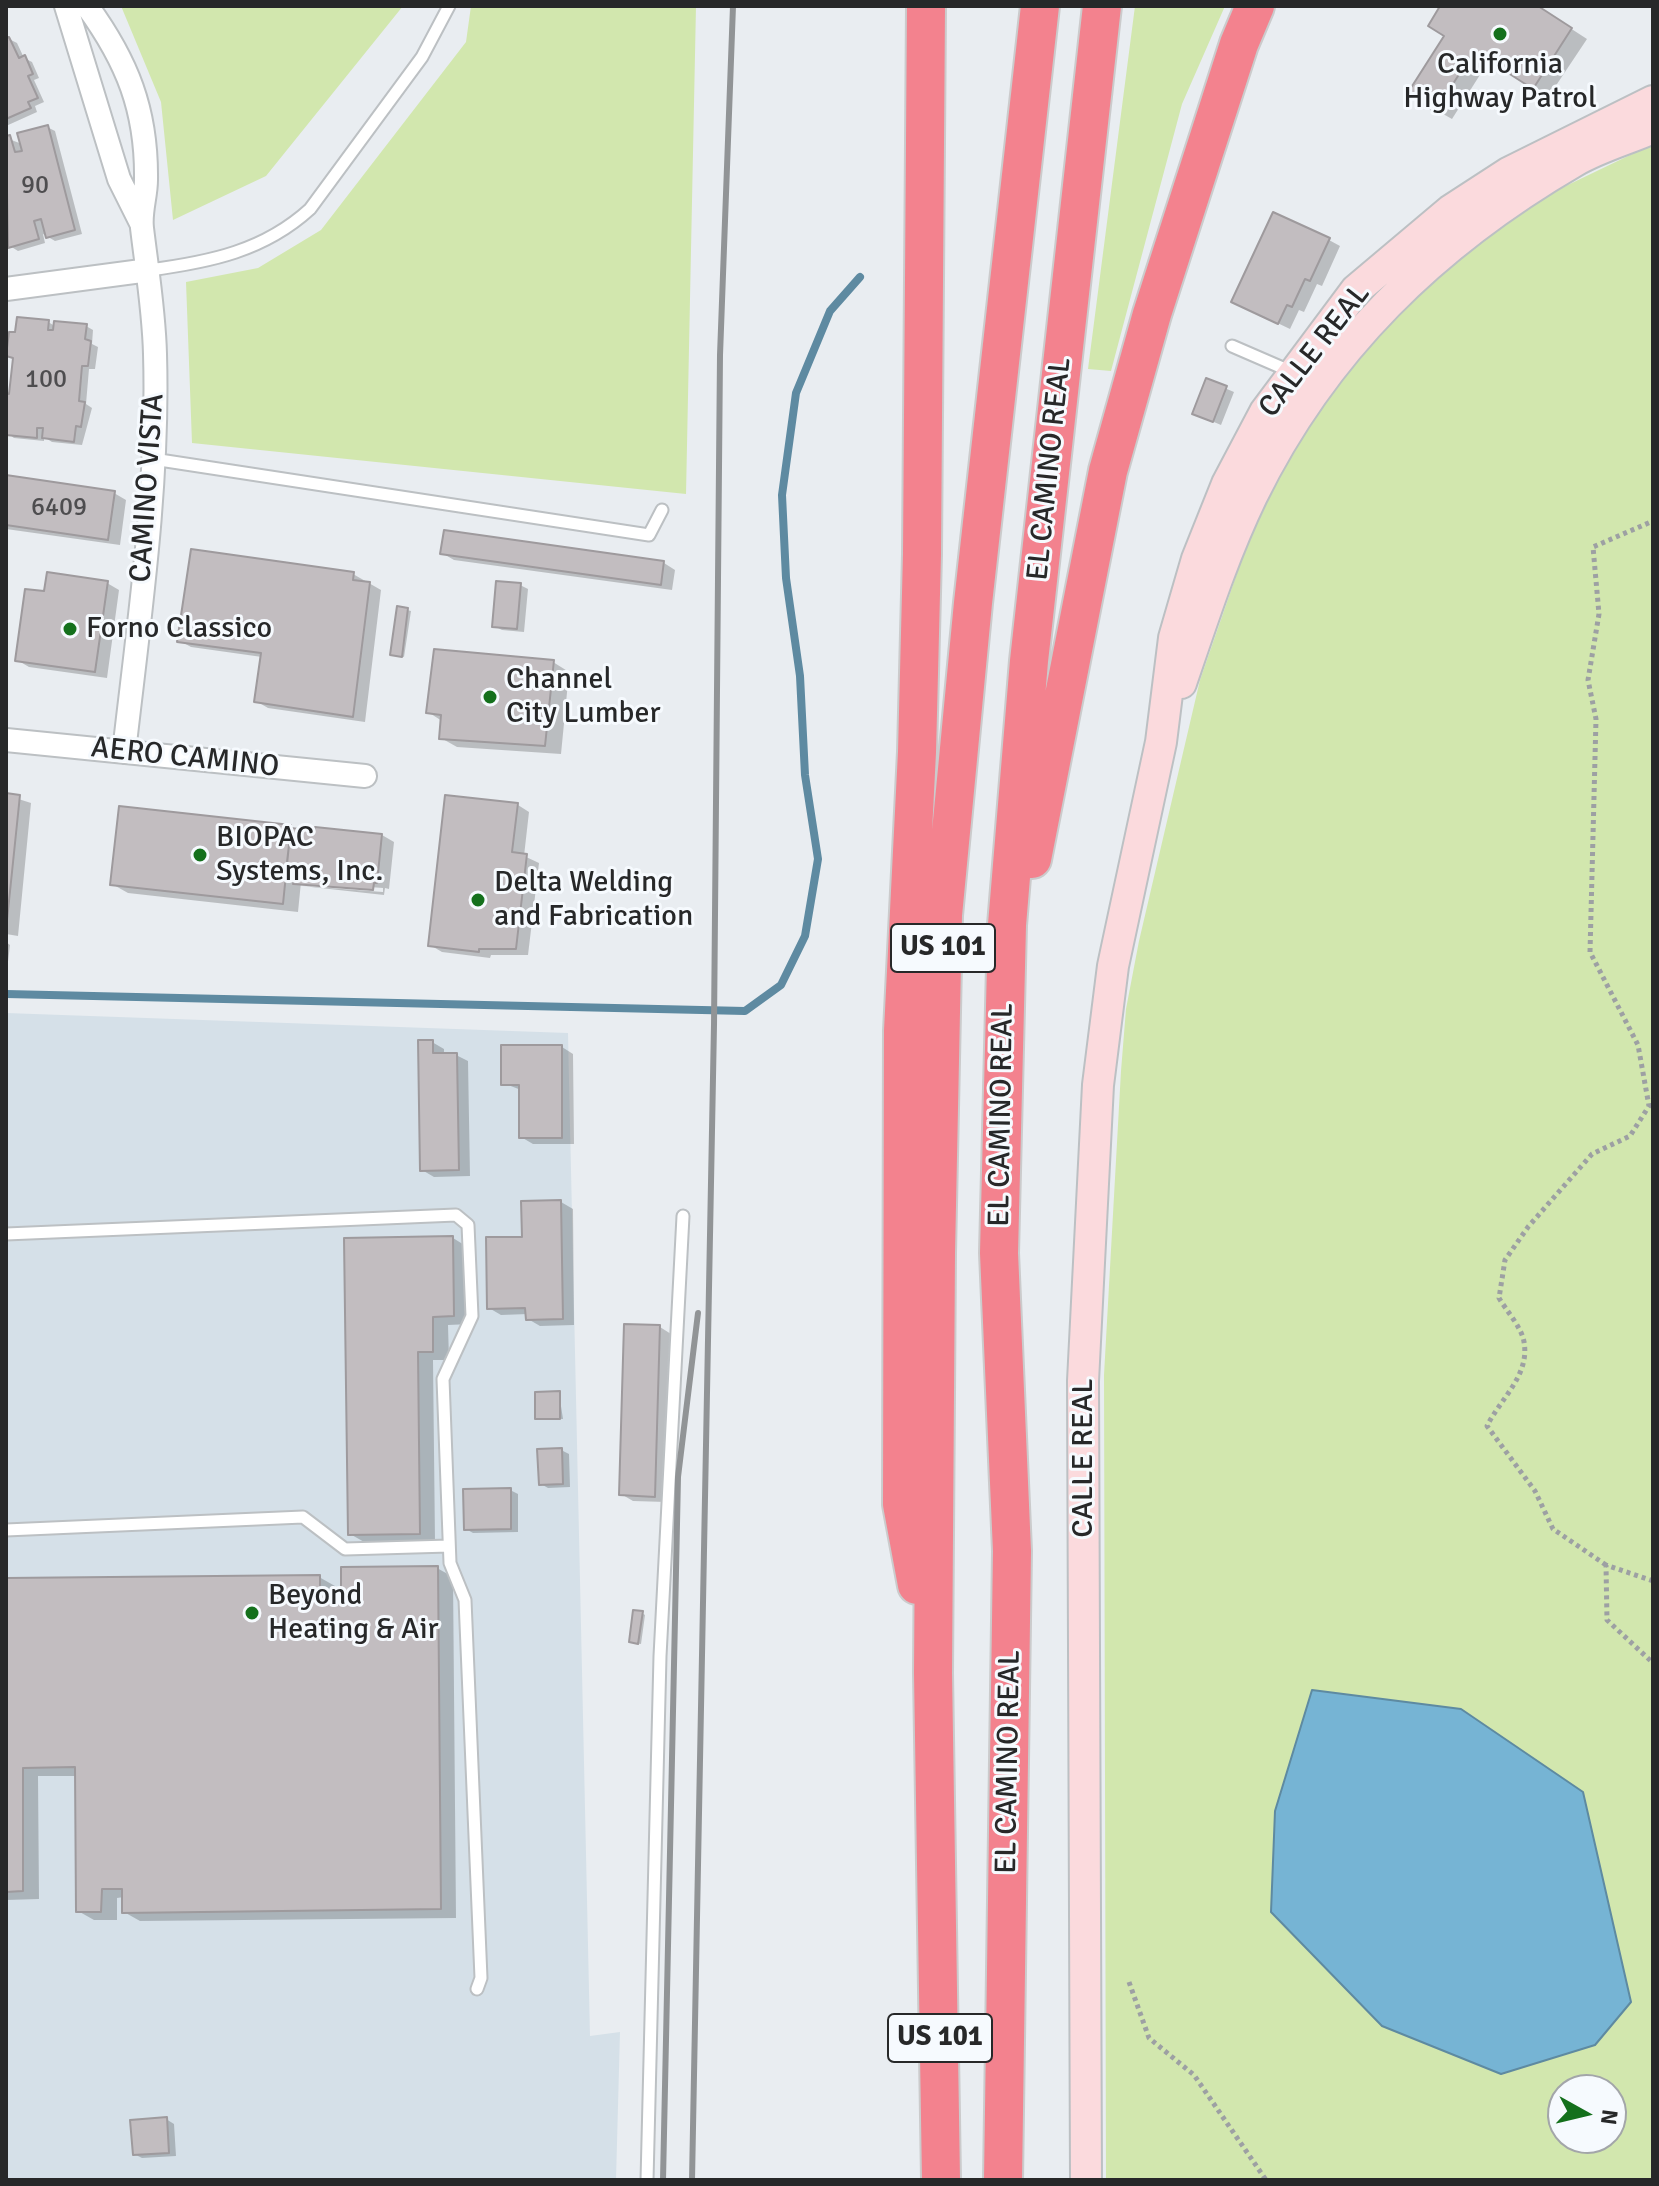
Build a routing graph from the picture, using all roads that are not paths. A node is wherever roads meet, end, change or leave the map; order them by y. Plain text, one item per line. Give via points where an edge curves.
1 (66, 6) edge
2 (87, 6) edge
3 (449, 6) edge
4 (926, 6) edge
5 (1040, 6) edge
6 (1102, 6) edge
7 (1255, 6) edge
8 (1653, 101) edge
9 (1653, 128) edge
10 (141, 224) junction
11 (149, 270) junction
12 (6, 289) edge
13 (1232, 346) dead end
14 (1293, 372) junction
15 (153, 459) junction
16 (662, 510) dead end
17 (6, 740) edge
18 (1161, 742) junction
19 (124, 752) junction
20 (365, 776) dead end
21 (1007, 925) junction
22 (683, 1216) dead end
23 (6, 1234) edge
24 (6, 1530) edge
25 (449, 1546) junction
26 (933, 1673) junction
27 (477, 1989) dead end
28 (647, 2180) edge
29 (941, 2180) edge
30 (1003, 2180) edge
31 (1086, 2180) edge

1 - 10 street, CAMINO VISTA via 119,179
2 - 10 street, CAMINO VISTA via 124,61 140,118 146,182
3 - 11 lane via 422,57 299,219 265,242 227,256
4 - 26 highway via 921,570 903,1031 902,1504
5 - 26 highway, EL CAMINO REAL / US 101 via 943,915
6 - 21 highway, EL CAMINO REAL / US 101 via 1029,661
7 - 21 highway via 1157,300 1108,471 1036,848
8 - 14 main road, CALLE REAL via 1567,141 1451,210 1356,290
9 - 18 main road, CALLE REAL via 1577,160 1430,261 1380,308 1339,359 1291,423 1252,496 1218,573
10 - 11 street, CAMINO VISTA
11 - 12 street
11 - 15 street, CAMINO VISTA via 155,354
13 - 14 lane
14 - 18 main road, CALLE REAL via 1227,484 1197,559 1174,638
15 - 16 lane via 649,535
15 - 19 street, CAMINO VISTA
17 - 19 street, AERO CAMINO
18 - 31 main road, CALLE REAL via 1113,966 1098,1085 1083,1381
19 - 20 street, AERO CAMINO
21 - 30 highway, EL CAMINO REAL / US 101 via 999,1253 1012,1551
22 - 28 lane via 660,1656
23 - 25 lane via 463,1218 470,1233 473,1309 443,1379
24 - 25 lane via 303,1517 345,1549
25 - 27 lane via 465,1600 481,1978
26 - 29 highway, EL CAMINO REAL / US 101

